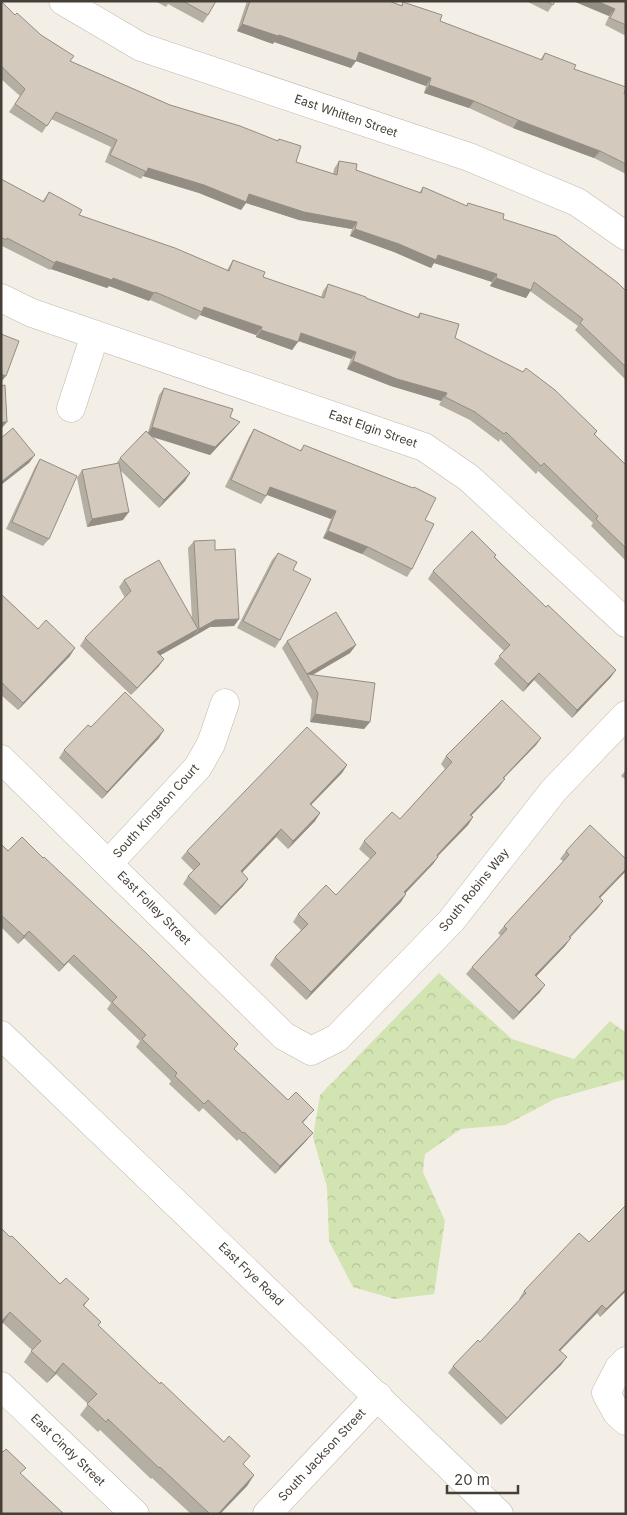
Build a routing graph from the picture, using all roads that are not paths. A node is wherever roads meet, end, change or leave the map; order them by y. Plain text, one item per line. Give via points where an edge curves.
1 (63, 1) edge
2 (626, 236) edge
3 (1, 298) edge
4 (95, 335) junction
5 (72, 408) dead end
6 (626, 624) edge
7 (225, 703) dead end
8 (626, 716) edge
9 (5, 769) edge
10 (109, 863) junction
11 (1, 1035) edge
12 (311, 1051) joint
13 (626, 1362) edge
14 (1, 1386) edge
15 (378, 1396) junction
16 (626, 1421) edge
17 (135, 1514) edge
18 (267, 1514) edge
19 (499, 1514) edge

1 - 2 street, East Whitten Street via 141,47 469,157 576,202
3 - 4 street, East Elgin Street via 32,313
4 - 5 street
4 - 6 street, East Elgin Street via 424,446 469,478
7 - 10 street, South Kingston Court via 211,744 198,767
8 - 12 street, South Robins Way via 554,790 451,920 338,1038
9 - 10 street, East Folley Street
10 - 12 street, East Folley Street via 284,1036
11 - 15 street, East Frye Road
13 - 16 street via 619,1368 606,1393
14 - 17 street, East Cindy Street
15 - 18 street, South Jackson Street
15 - 19 street, East Frye Road

